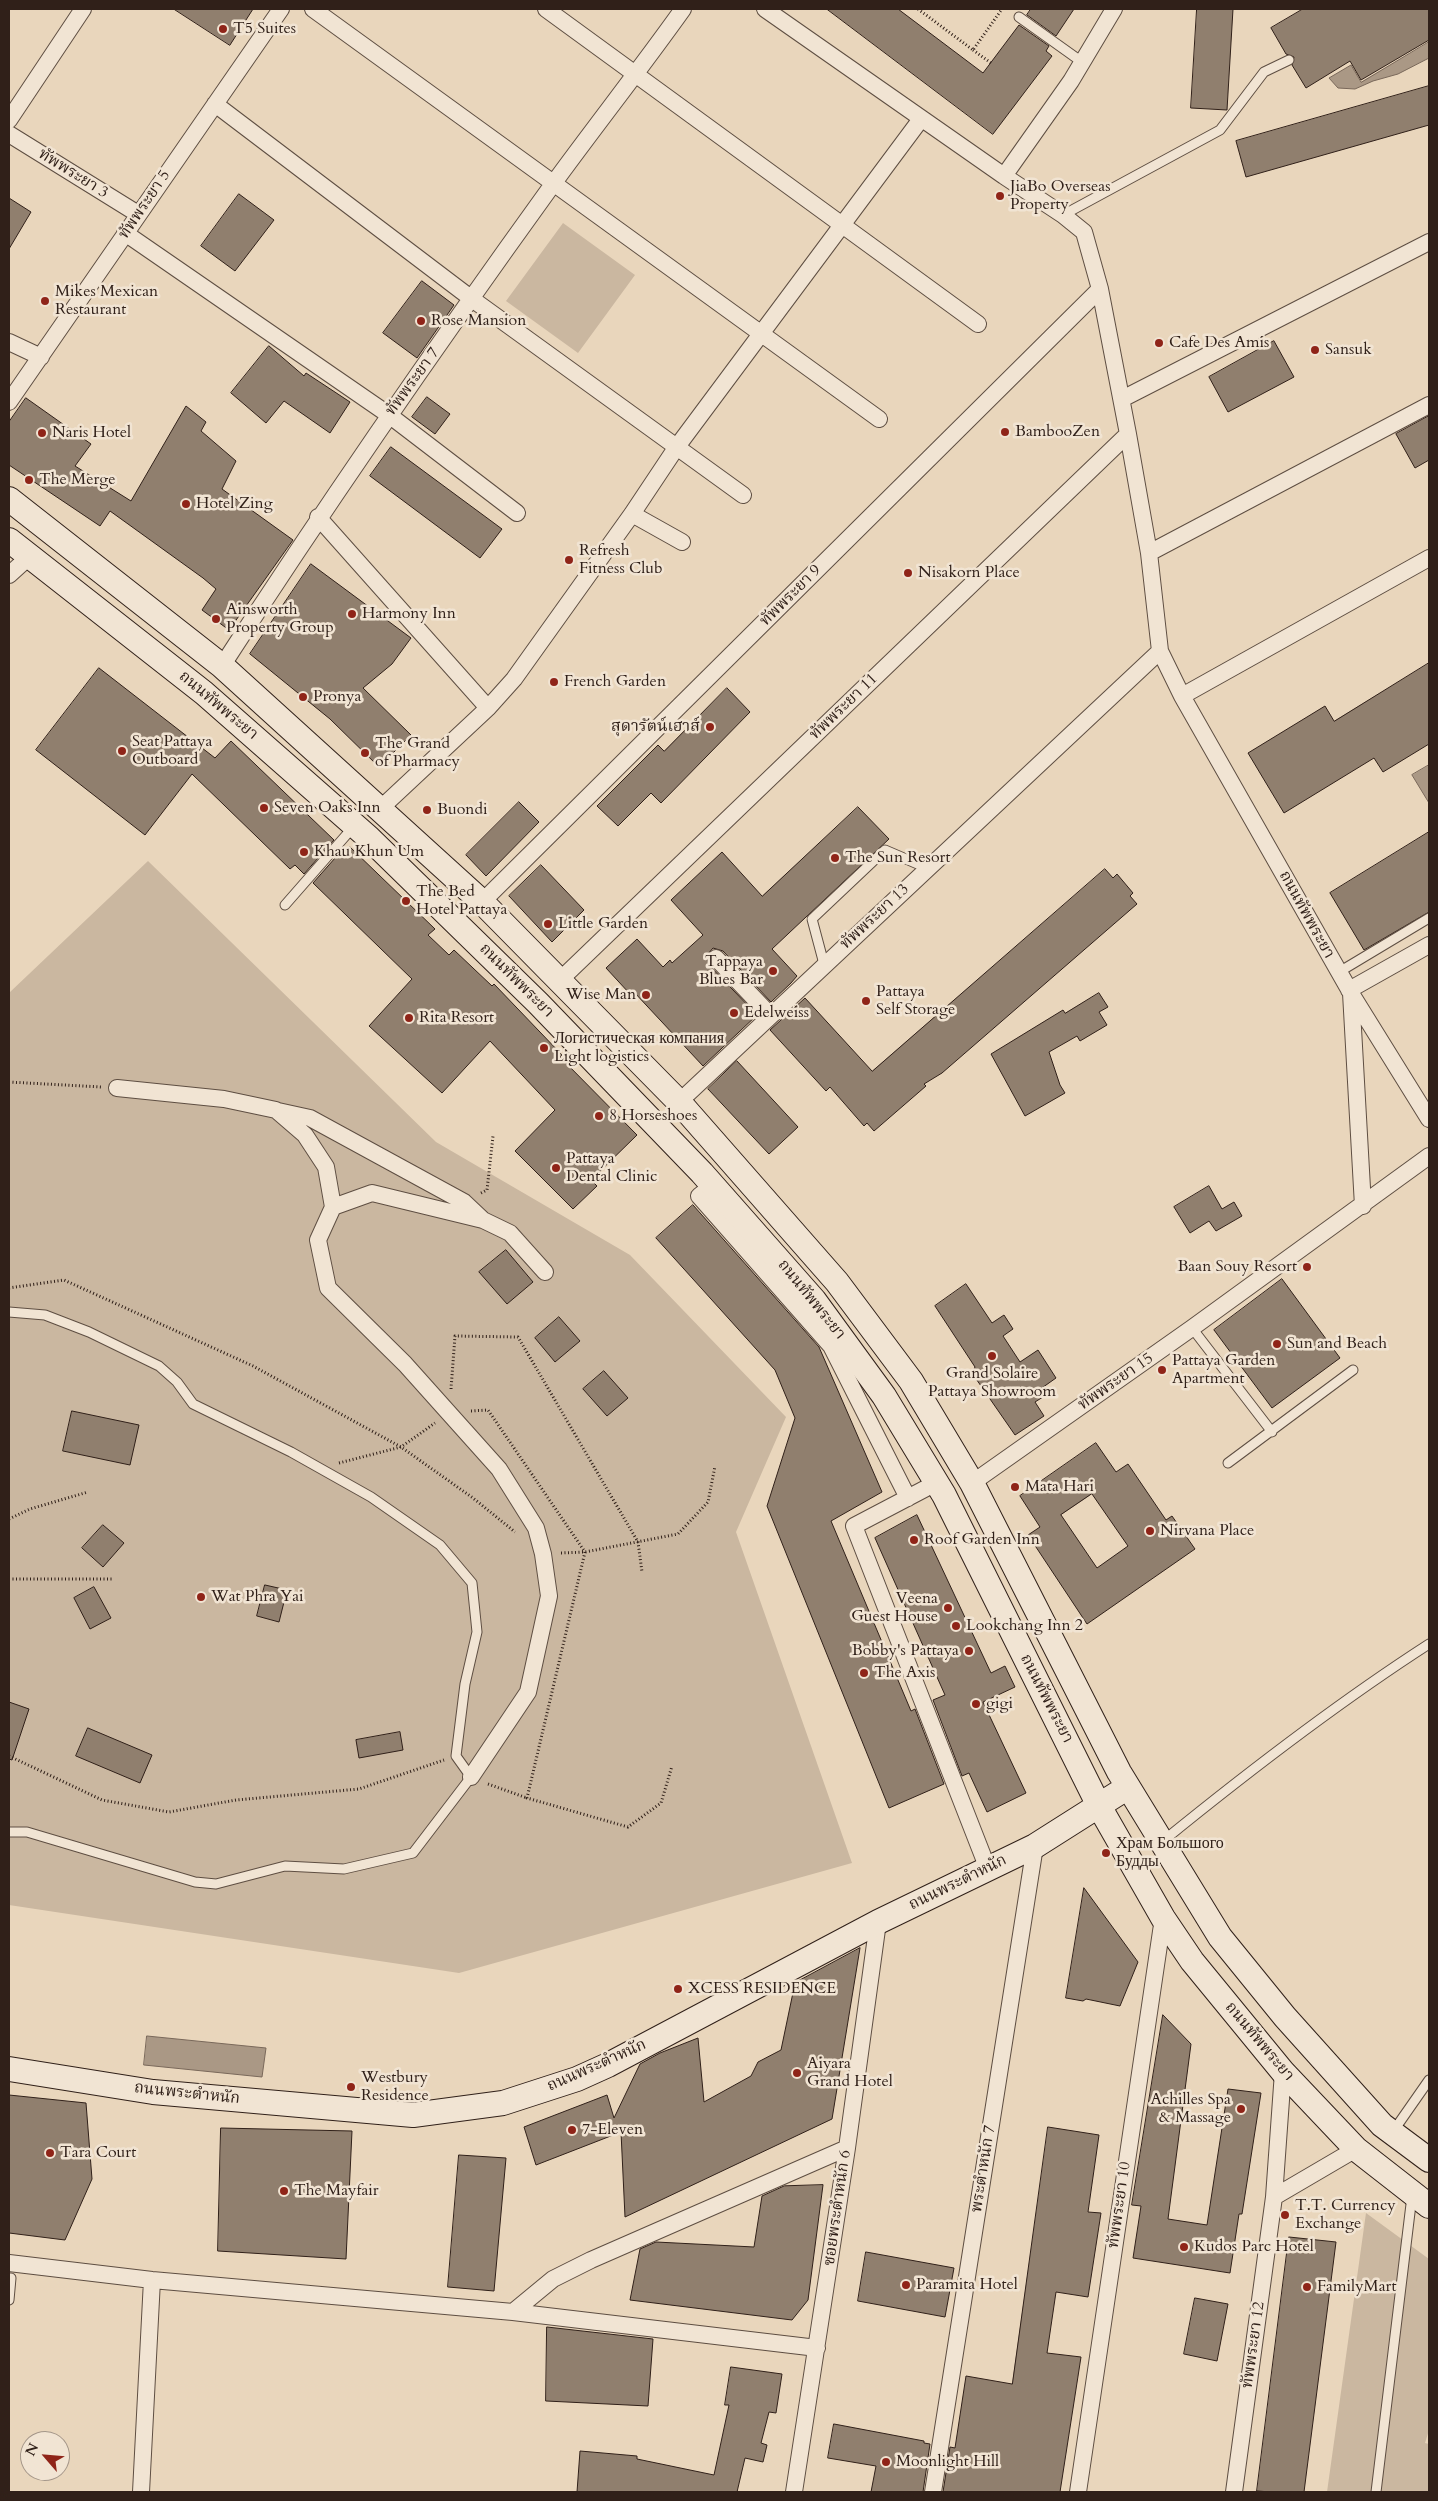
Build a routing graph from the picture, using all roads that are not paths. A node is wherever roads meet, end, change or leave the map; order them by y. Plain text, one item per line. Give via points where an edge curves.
1 (83, 9) edge
2 (281, 9) edge
3 (313, 9) edge
4 (546, 9) edge
5 (683, 9) edge
6 (765, 9) edge
7 (1114, 9) edge
8 (1019, 17) dead end
9 (1289, 60) dead end
10 (1082, 62) junction
11 (636, 74) junction
12 (215, 104) junction
13 (921, 119) junction
14 (9, 120) edge
15 (9, 134) edge
16 (1004, 176) junction
17 (554, 182) junction
18 (138, 214) junction
19 (1064, 215) junction
20 (844, 224) junction
21 (125, 234) junction
22 (1429, 242) edge
23 (1100, 289) junction
24 (472, 299) junction
25 (978, 324) dead end
26 (761, 334) junction
27 (9, 342) edge
28 (41, 357) junction
29 (1122, 399) junction
30 (9, 402) edge
31 (1429, 405) edge
32 (389, 415) junction
33 (879, 419) dead end
34 (1128, 434) junction
35 (676, 448) junction
36 (743, 495) dead end
37 (9, 499) edge
38 (517, 513) dead end
39 (632, 514) junction
40 (318, 517) junction
41 (9, 540) edge
42 (682, 542) dead end
43 (1149, 553) junction
44 (31, 555) junction
45 (1429, 558) edge
46 (9, 575) edge
47 (1160, 651) junction
48 (222, 666) junction
49 (1182, 696) junction
50 (488, 708) junction
51 (381, 808) junction
52 (355, 825) junction
53 (927, 868) junction
54 (482, 902) junction
55 (284, 905) dead end
56 (1429, 918) edge
57 (1429, 945) edge
58 (716, 958) dead end
59 (824, 964) junction
60 (1339, 972) junction
61 (560, 980) junction
62 (1350, 992) junction
63 (770, 1015) junction
64 (117, 1088) road end
65 (679, 1102) junction
66 (276, 1110) junction
67 (1429, 1119) edge
68 (1429, 1156) edge
69 (713, 1184) junction
70 (1363, 1206) junction
71 (333, 1207) junction
72 (483, 1220) junction
73 (546, 1272) dead end
74 (9, 1312) edge
75 (1192, 1328) junction
76 (1354, 1370) dead end
77 (1272, 1432) junction
78 (1228, 1464) dead end
79 (936, 1483) junction
80 (972, 1483) junction
81 (908, 1498) junction
82 (1429, 1644) edge
83 (471, 1777) junction
84 (1128, 1787) junction
85 (1099, 1806) junction
86 (9, 1832) edge
87 (1161, 1842) junction
88 (1035, 1846) junction
89 (988, 1869) junction
90 (1163, 1918) junction
91 (878, 1922) junction
92 (1220, 1937) junction
93 (1192, 1961) junction
94 (9, 2069) edge
95 (1283, 2072) junction
96 (1429, 2080) edge
97 (1392, 2133) junction
98 (847, 2148) junction
99 (1356, 2150) junction
100 (1429, 2160) edge
101 (1274, 2197) junction
102 (1421, 2200) edge
103 (9, 2263) edge
104 (9, 2278) edge
105 (152, 2280) junction
106 (9, 2300) edge
107 (513, 2312) junction
108 (817, 2348) junction
109 (141, 2492) edge
110 (794, 2492) edge
111 (933, 2492) edge
112 (1078, 2492) edge
113 (1234, 2492) edge
114 (1376, 2492) edge

1 - 14 street
2 - 12 street, ทัพพระยา 5
3 - 17 street
4 - 11 street
5 - 11 street, ทัพพระยา 7
6 - 13 street, ถนนทัพพระยา
7 - 10 street
8 - 10 lane
9 - 19 lane via 1264,72 1220,130
10 - 16 street
11 - 17 street, ทัพพระยา 7
11 - 20 street
12 - 18 street, ทัพพระยา 5
12 - 24 street
13 - 16 street, ถนนทัพพระยา
13 - 20 street
15 - 18 street, ทัพพระยา 3
16 - 19 street, ถนนทัพพระยา
17 - 24 street, ทัพพระยา 7
17 - 26 street
18 - 21 street, ทัพพระยา 5
19 - 23 street, ถนนทัพพระยา via 1084,232
20 - 25 street
20 - 26 street
21 - 28 street, ทัพพระยา 5
21 - 32 street
22 - 29 street
23 - 29 street, ถนนทัพพระยา
23 - 54 street, ทัพพระยา 9
24 - 32 street, ทัพพระยา 7
24 - 35 street
26 - 33 street
26 - 35 street
27 - 28 street
28 - 30 street, ทัพพระยา 5
29 - 34 street, ถนนทัพพระยา
31 - 43 street
32 - 38 street
32 - 40 street, ทัพพระยา 7
34 - 43 street, ถนนทัพพระยา
34 - 61 street, ทัพพระยา 11
35 - 36 street
35 - 39 street
37 - 48 main road, ถนนทัพพระยา
39 - 42 street
39 - 50 street via 514,679
40 - 48 street, ทัพพระยา 7
40 - 50 street
41 - 44 main road, ถนนทัพพระยา
43 - 47 street, ถนนทัพพระยา
44 - 46 street
44 - 52 main road, ถนนทัพพระยา via 204,693
45 - 49 street
47 - 49 street, ถนนทัพพระยา
47 - 53 street, ทัพพระยา 13
48 - 51 main road, ถนนทัพพระยา
49 - 60 street, ถนนทัพพระยา
50 - 51 street
51 - 54 main road, ถนนทัพพระยา
52 - 55 lane
52 - 69 main road, ถนนทัพพระยา via 538,1003
53 - 59 street, ทัพพระยา 13
53 - 59 lane via 885,850 812,919
54 - 61 main road, ถนนทัพพระยา
56 - 60 lane
57 - 62 street
58 - 63 street
59 - 63 street, ทัพพระยา 13
60 - 62 street, ถนนทัพพระยา
61 - 65 main road, ถนนทัพพระยา
62 - 67 street
62 - 70 street, ถนนทัพพระยา
63 - 65 street, ทัพพระยา 13
64 - 66 street via 224,1099
65 - 80 main road, ถนนทัพพระยา via 837,1282 911,1381
66 - 71 street via 305,1135 326,1167
66 - 72 street via 310,1118 464,1202
68 - 70 street, ทัพพระยา 15
69 - 79 main road, ถนนทัพพระยา via 814,1300 884,1396
69 - 81 street via 698,1196 831,1346
70 - 75 street, ทัพพระยา 15
71 - 72 street via 372,1193
71 - 83 street via 318,1240 328,1288 405,1364 499,1469 536,1528 543,1554 549,1596 528,1692
72 - 73 street via 510,1232
74 - 83 lane via 44,1315 89,1332 159,1366 177,1382 193,1404 291,1452 362,1492 440,1545 472,1582 477,1632 465,1684 456,1756
75 - 77 lane
75 - 80 street, ทัพพระยา 15
76 - 77 lane
77 - 78 lane
79 - 81 street
79 - 85 main road, ถนนทัพพระยา
80 - 84 main road, ถนนทัพพระยา
81 - 89 street via 854,1526
82 - 87 lane via 1278,1750
83 - 86 lane via 412,1853 344,1869 285,1866 216,1884 195,1882 27,1832
84 - 85 main road, ถนนพระตำหนัก
84 - 87 main road, ถนนทัพพระยา
85 - 88 main road, ถนนพระตำหนัก
85 - 90 main road, ถนนทัพพระยา
87 - 92 main road, ถนนทัพพระยา
88 - 89 main road, ถนนพระตำหนัก
88 - 111 street, พระตำหนัก 7
89 - 91 main road, ถนนพระตำหนัก
90 - 93 main road, ถนนทัพพระยา
90 - 112 street, ทัพพระยา 10
91 - 94 main road, ถนนพระตำหนัก via 608,2065 554,2087 488,2106 413,2115 153,2092
91 - 98 street, ซอยพระตำหนัก 6
92 - 93 main road via 1200,1946
92 - 97 main road, ถนนทัพพระยา via 1285,2017
93 - 95 main road, ถนนทัพพระยา
95 - 99 main road, ถนนทัพพระยา
95 - 101 street, ทัพพระยา 12
96 - 97 lane
97 - 100 main road, ถนนทัพพระยา
98 - 107 street via 591,2260 553,2279
98 - 108 street, ซอยพระตำหนัก 6
99 - 101 street
99 - 102 main road, ถนนทัพพระยา
101 - 113 street, ทัพพระยา 12
102 - 114 lane
103 - 105 street
104 - 106 lane
105 - 107 street
105 - 109 street
107 - 108 street
108 - 110 street, ซอยพระตำหนัก 6

